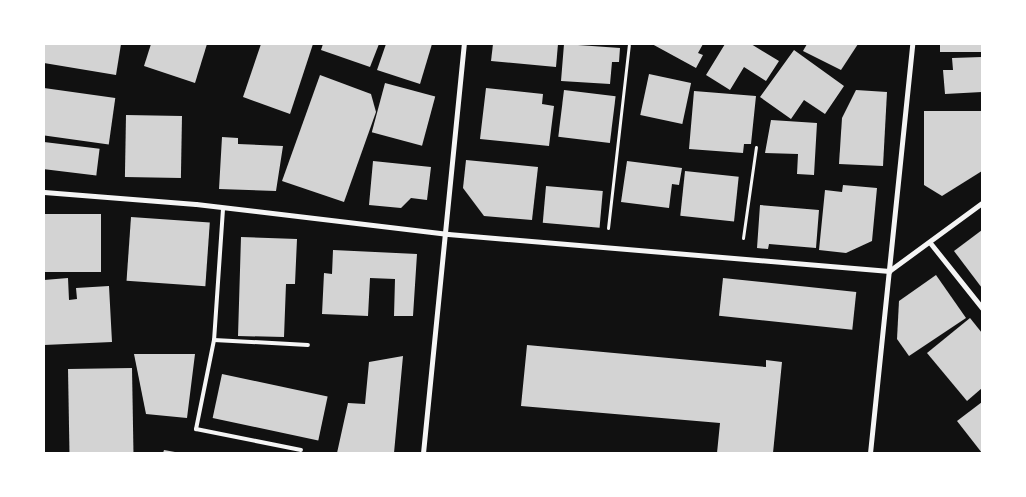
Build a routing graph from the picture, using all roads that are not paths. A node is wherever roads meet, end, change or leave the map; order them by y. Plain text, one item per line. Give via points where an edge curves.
1 (464, 44) edge
2 (912, 44) edge
3 (44, 192) edge
4 (982, 202) edge
5 (222, 209) junction
6 (448, 234) junction
7 (931, 244) junction
8 (889, 272) junction
9 (982, 308) edge
10 (214, 340) junction
11 (308, 345) dead end
12 (301, 450) dead end
13 (423, 453) edge
14 (870, 453) edge

1 - 6 street
2 - 8 street
3 - 5 street
4 - 7 street
5 - 6 street
5 - 10 lane
6 - 8 street
6 - 13 street
7 - 8 street
7 - 9 street
8 - 14 street
10 - 11 lane
10 - 12 lane via 196,429

